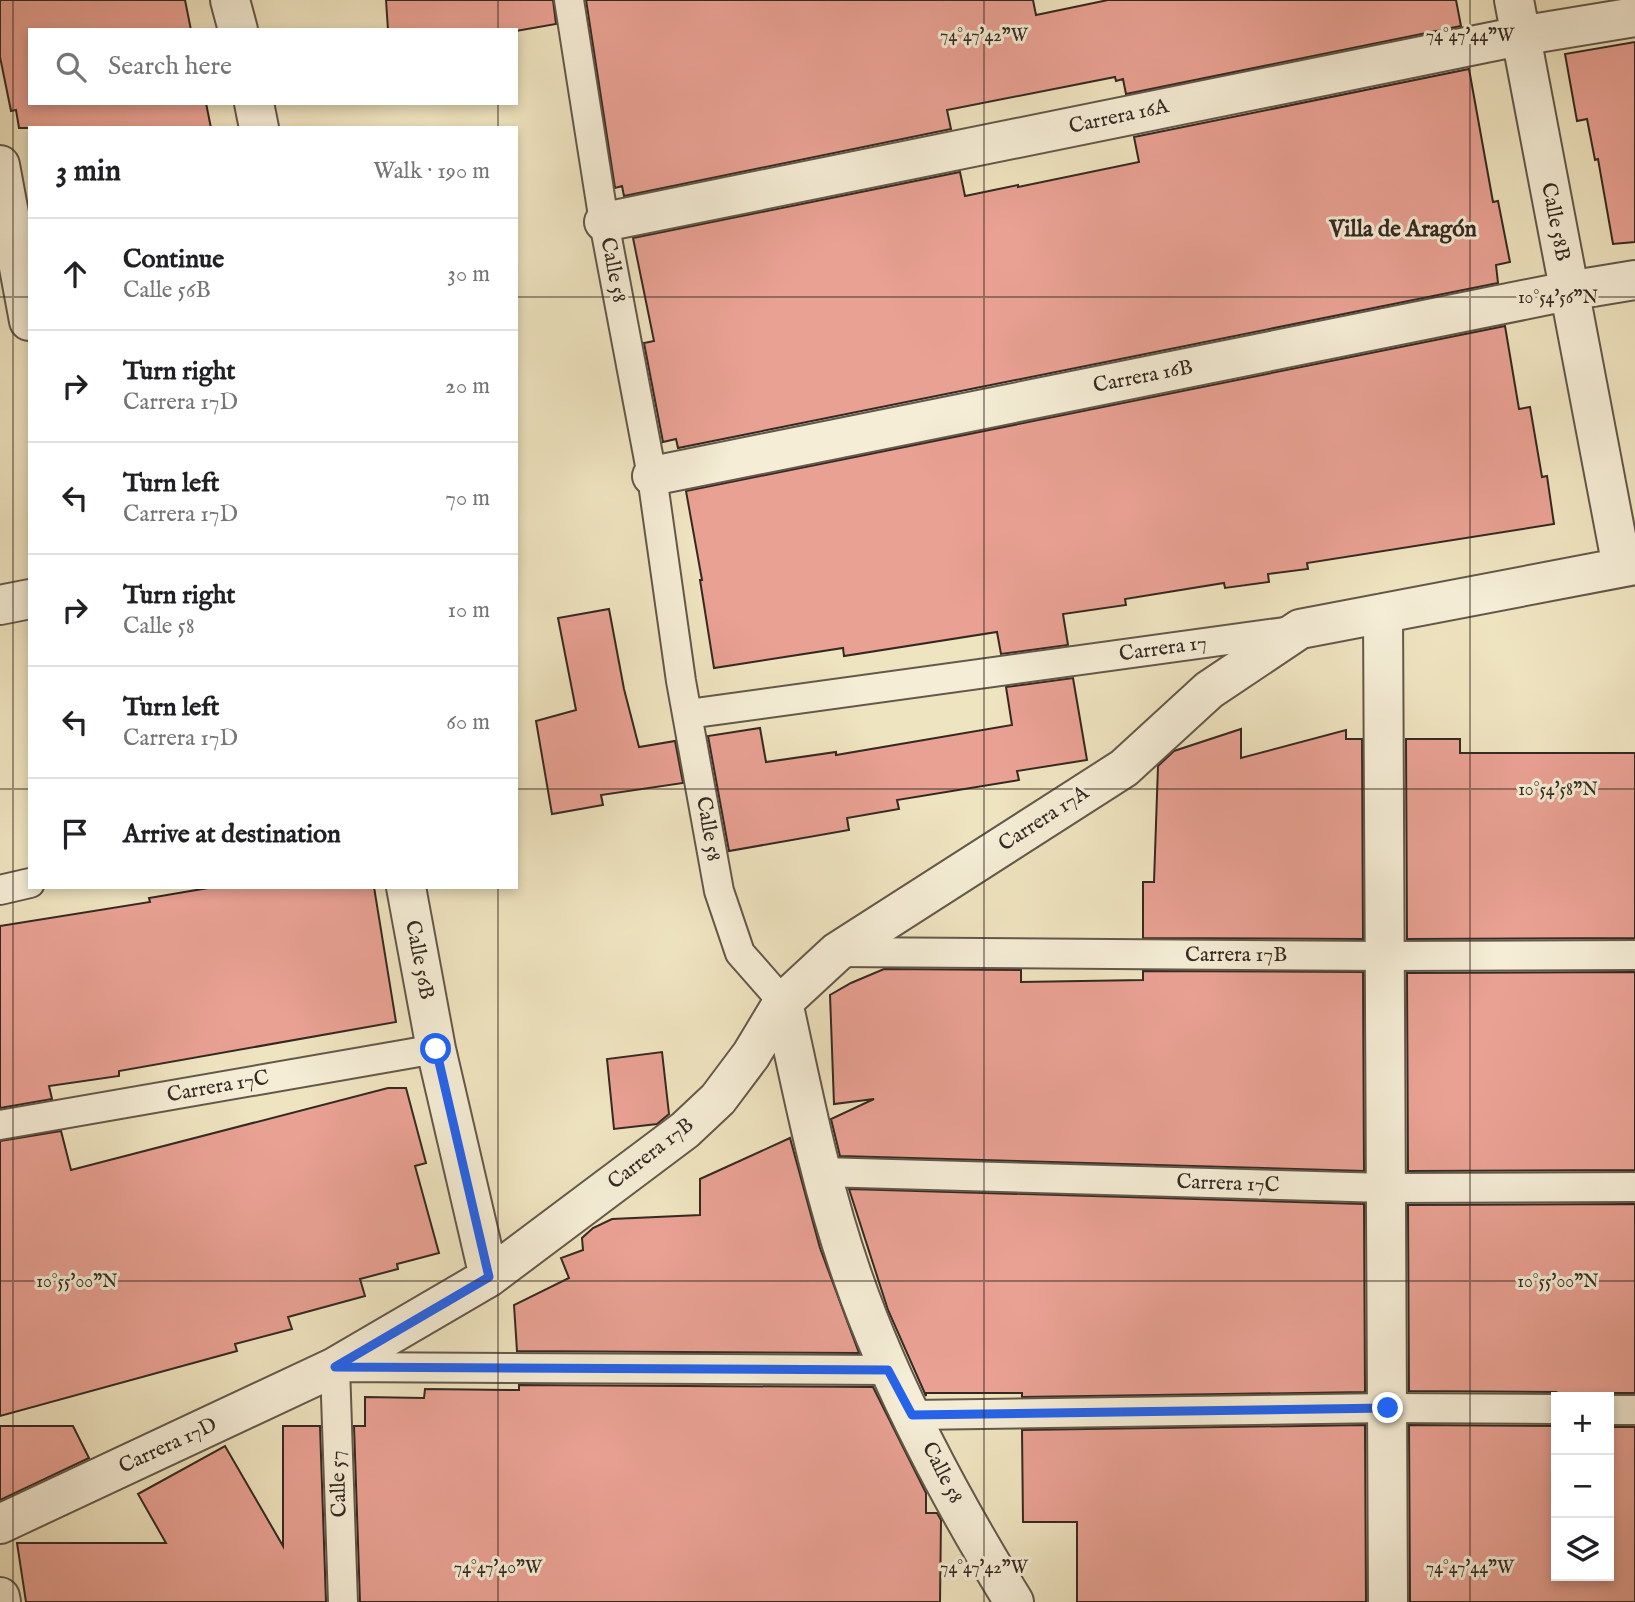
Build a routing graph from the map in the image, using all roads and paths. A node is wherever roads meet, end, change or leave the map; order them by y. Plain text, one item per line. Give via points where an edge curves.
1 (230, 0) edge
2 (569, 0) edge
3 (1635, 17) edge
4 (1517, 18) edge
5 (237, 28) edge
6 (254, 105) edge
7 (259, 126) edge
8 (0, 165) edge
9 (604, 222) junction
10 (1635, 280) edge
11 (1568, 291) junction
12 (28, 316) edge
13 (28, 321) edge
14 (0, 326) edge
15 (652, 476) junction
16 (1629, 566) edge
17 (28, 599) edge
18 (0, 605) edge
19 (1383, 613) junction
20 (1300, 629) junction
21 (688, 715) junction
22 (28, 883) edge
23 (406, 889) edge
24 (0, 890) edge
25 (838, 952) junction
26 (1635, 955) edge
27 (1385, 956) junction
28 (783, 1002) junction
29 (436, 1049) junction
30 (0, 1125) edge
31 (821, 1172) junction
32 (1635, 1187) edge
33 (1387, 1188) junction
34 (489, 1277) junction
35 (335, 1367) junction
36 (888, 1370) junction
37 (1388, 1408) junction
38 (1551, 1409) edge
39 (1614, 1409) edge
40 (1635, 1410) edge
41 (912, 1415) junction
42 (0, 1524) edge
43 (343, 1602) edge
44 (1014, 1602) edge
45 (1388, 1602) edge

1 - 5 street
2 - 9 lane, Calle 58
3 - 4 street, Carrera 16A
4 - 9 street, Carrera 16A
4 - 11 street, Calle 58B
6 - 7 street
8 - 12 street
9 - 15 lane, Calle 58
10 - 11 street, Carrera 16B
11 - 15 street, Carrera 16B
11 - 16 street, Calle 58B
13 - 14 street
15 - 21 lane, Calle 58
16 - 19 street, Carrera 17
17 - 18 street
19 - 20 street, Carrera 17
19 - 27 street
20 - 21 lane, Carrera 17
20 - 25 street, Carrera 17A via 1209,690 1124,768
21 - 28 lane, Calle 58 via 719,891 740,953
22 - 24 lane
23 - 29 street, Calle 56B
25 - 27 lane, Carrera 17B
25 - 28 street, Carrera 17A
26 - 27 lane, Carrera 17B
27 - 33 street
28 - 31 street, Calle 58
28 - 34 street, Carrera 17B via 718,1099 685,1130
29 - 30 lane, Carrera 17C
29 - 34 street, Calle 56B
31 - 33 lane, Carrera 17C
31 - 36 street, Calle 58
32 - 33 lane, Carrera 17C
33 - 37 street
34 - 35 street, Carrera 17D
35 - 36 lane, Carrera 17D
35 - 42 street, Carrera 17D
35 - 43 lane, Calle 57
36 - 41 street, Calle 58
37 - 38 lane
37 - 41 lane
37 - 45 street
39 - 40 lane
41 - 44 street, Calle 58

